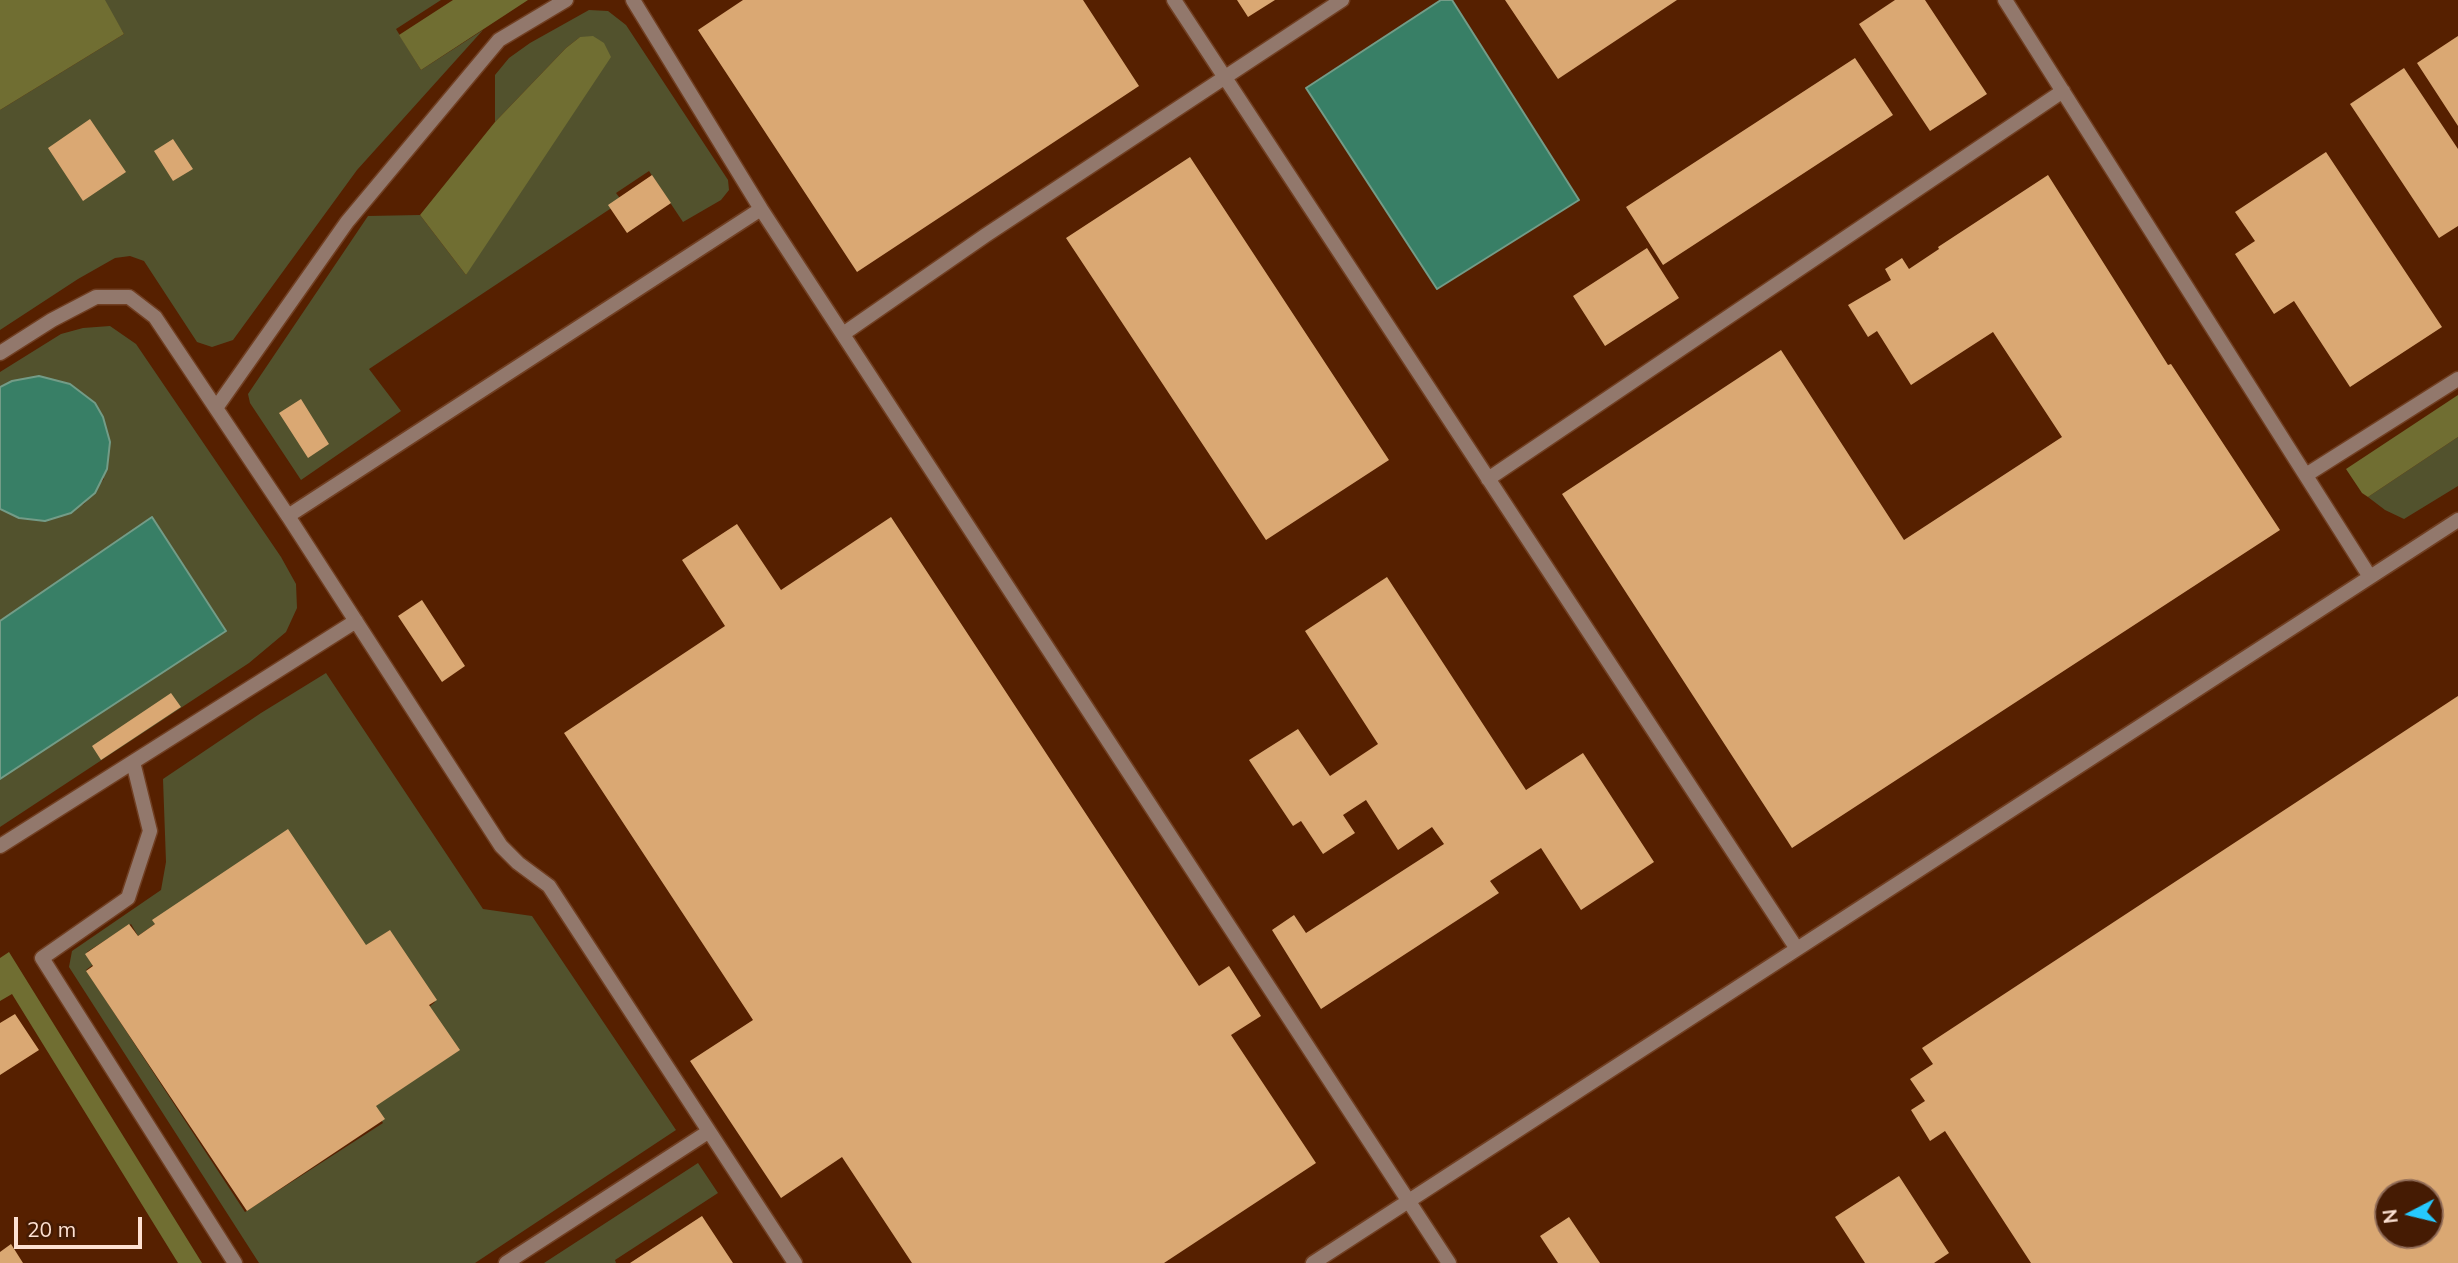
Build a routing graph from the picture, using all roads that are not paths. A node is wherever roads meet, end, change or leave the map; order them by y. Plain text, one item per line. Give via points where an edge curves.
1 (566, 0) edge
2 (633, 0) edge
3 (1174, 0) edge
4 (1342, 0) edge
5 (2005, 0) edge
6 (1224, 77) junction
7 (2063, 92) junction
8 (761, 209) junction
9 (843, 334) junction
10 (0, 352) edge
11 (2458, 379) edge
12 (216, 408) junction
13 (2306, 475) junction
14 (1488, 479) junction
15 (288, 516) junction
16 (2458, 520) edge
17 (2370, 577) junction
18 (356, 621) junction
19 (133, 762) junction
20 (0, 846) edge
21 (1797, 949) junction
22 (708, 1132) junction
23 (1409, 1202) junction
24 (235, 1263) edge
25 (506, 1263) edge
26 (795, 1263) edge
27 (1313, 1263) edge
28 (1449, 1263) edge

1 - 12 lane via 499,40 347,222
2 - 8 lane
3 - 6 lane
4 - 6 lane
5 - 7 lane
6 - 9 lane
6 - 14 lane
7 - 13 lane
7 - 14 lane
8 - 9 lane
8 - 15 lane
9 - 23 lane
10 - 12 lane via 96,297 129,297 155,317
11 - 13 lane
12 - 15 lane
13 - 17 lane
14 - 21 lane
15 - 18 lane
16 - 17 lane
17 - 21 lane
18 - 19 lane
18 - 22 lane via 501,846 549,886
19 - 20 lane
19 - 24 lane via 150,831 128,898 42,958
21 - 23 lane
22 - 25 lane
22 - 26 lane
23 - 27 lane
23 - 28 lane

